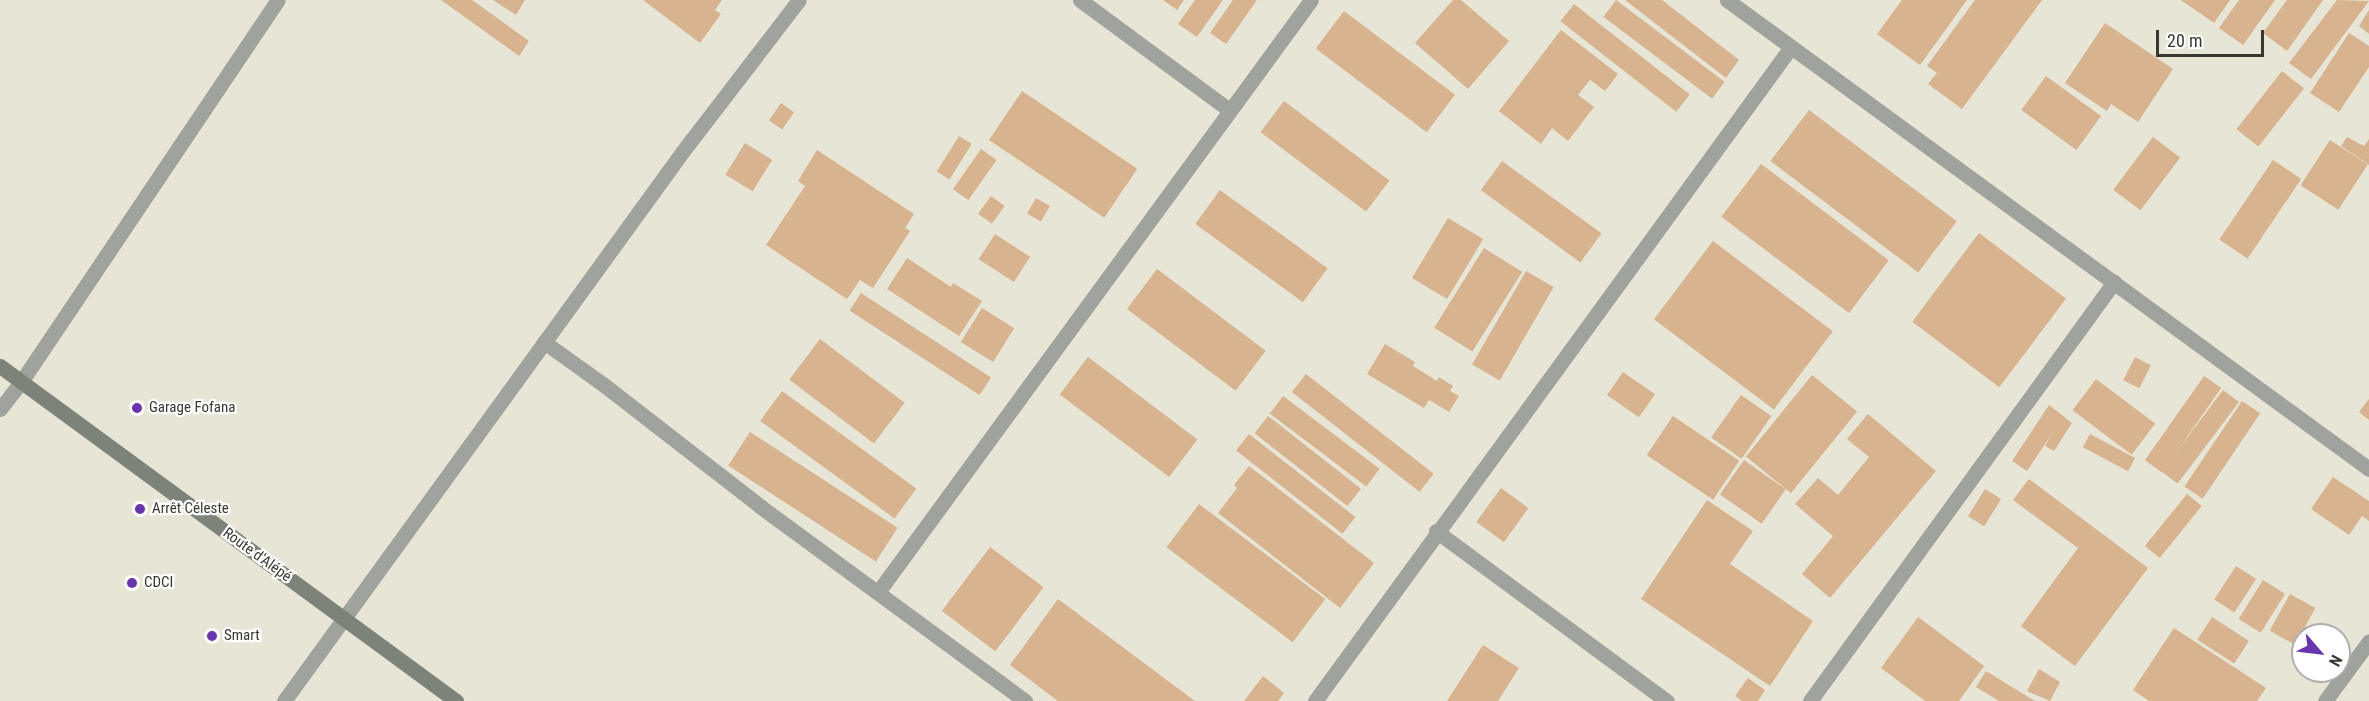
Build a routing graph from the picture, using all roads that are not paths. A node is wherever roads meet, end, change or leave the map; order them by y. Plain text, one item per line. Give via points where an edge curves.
1 (278, 0) edge
2 (799, 0) edge
3 (1080, 0) edge
4 (1311, 0) edge
5 (1727, 0) edge
6 (1791, 47) junction
7 (1229, 110) junction
8 (2114, 282) junction
9 (544, 342) junction
10 (0, 366) edge
11 (21, 382) junction
12 (0, 409) edge
13 (2369, 469) edge
14 (1436, 531) junction
15 (878, 592) junction
16 (345, 620) junction
17 (2369, 641) edge
18 (284, 701) edge
19 (456, 701) edge
20 (1025, 701) edge
21 (1316, 701) edge
22 (1667, 701) edge
23 (1810, 701) edge
24 (2325, 701) edge

1 - 11 street
2 - 9 street
3 - 7 street
4 - 7 street
5 - 6 street
6 - 8 street
6 - 14 street
7 - 15 street
8 - 13 street
8 - 23 street
9 - 15 street
9 - 16 street
10 - 11 main road, Route d'Alépé
11 - 12 street
11 - 16 main road, Route d'Alépé
14 - 21 street
14 - 22 street
15 - 20 street
16 - 18 street
16 - 19 main road, Route d'Alépé
17 - 24 street

